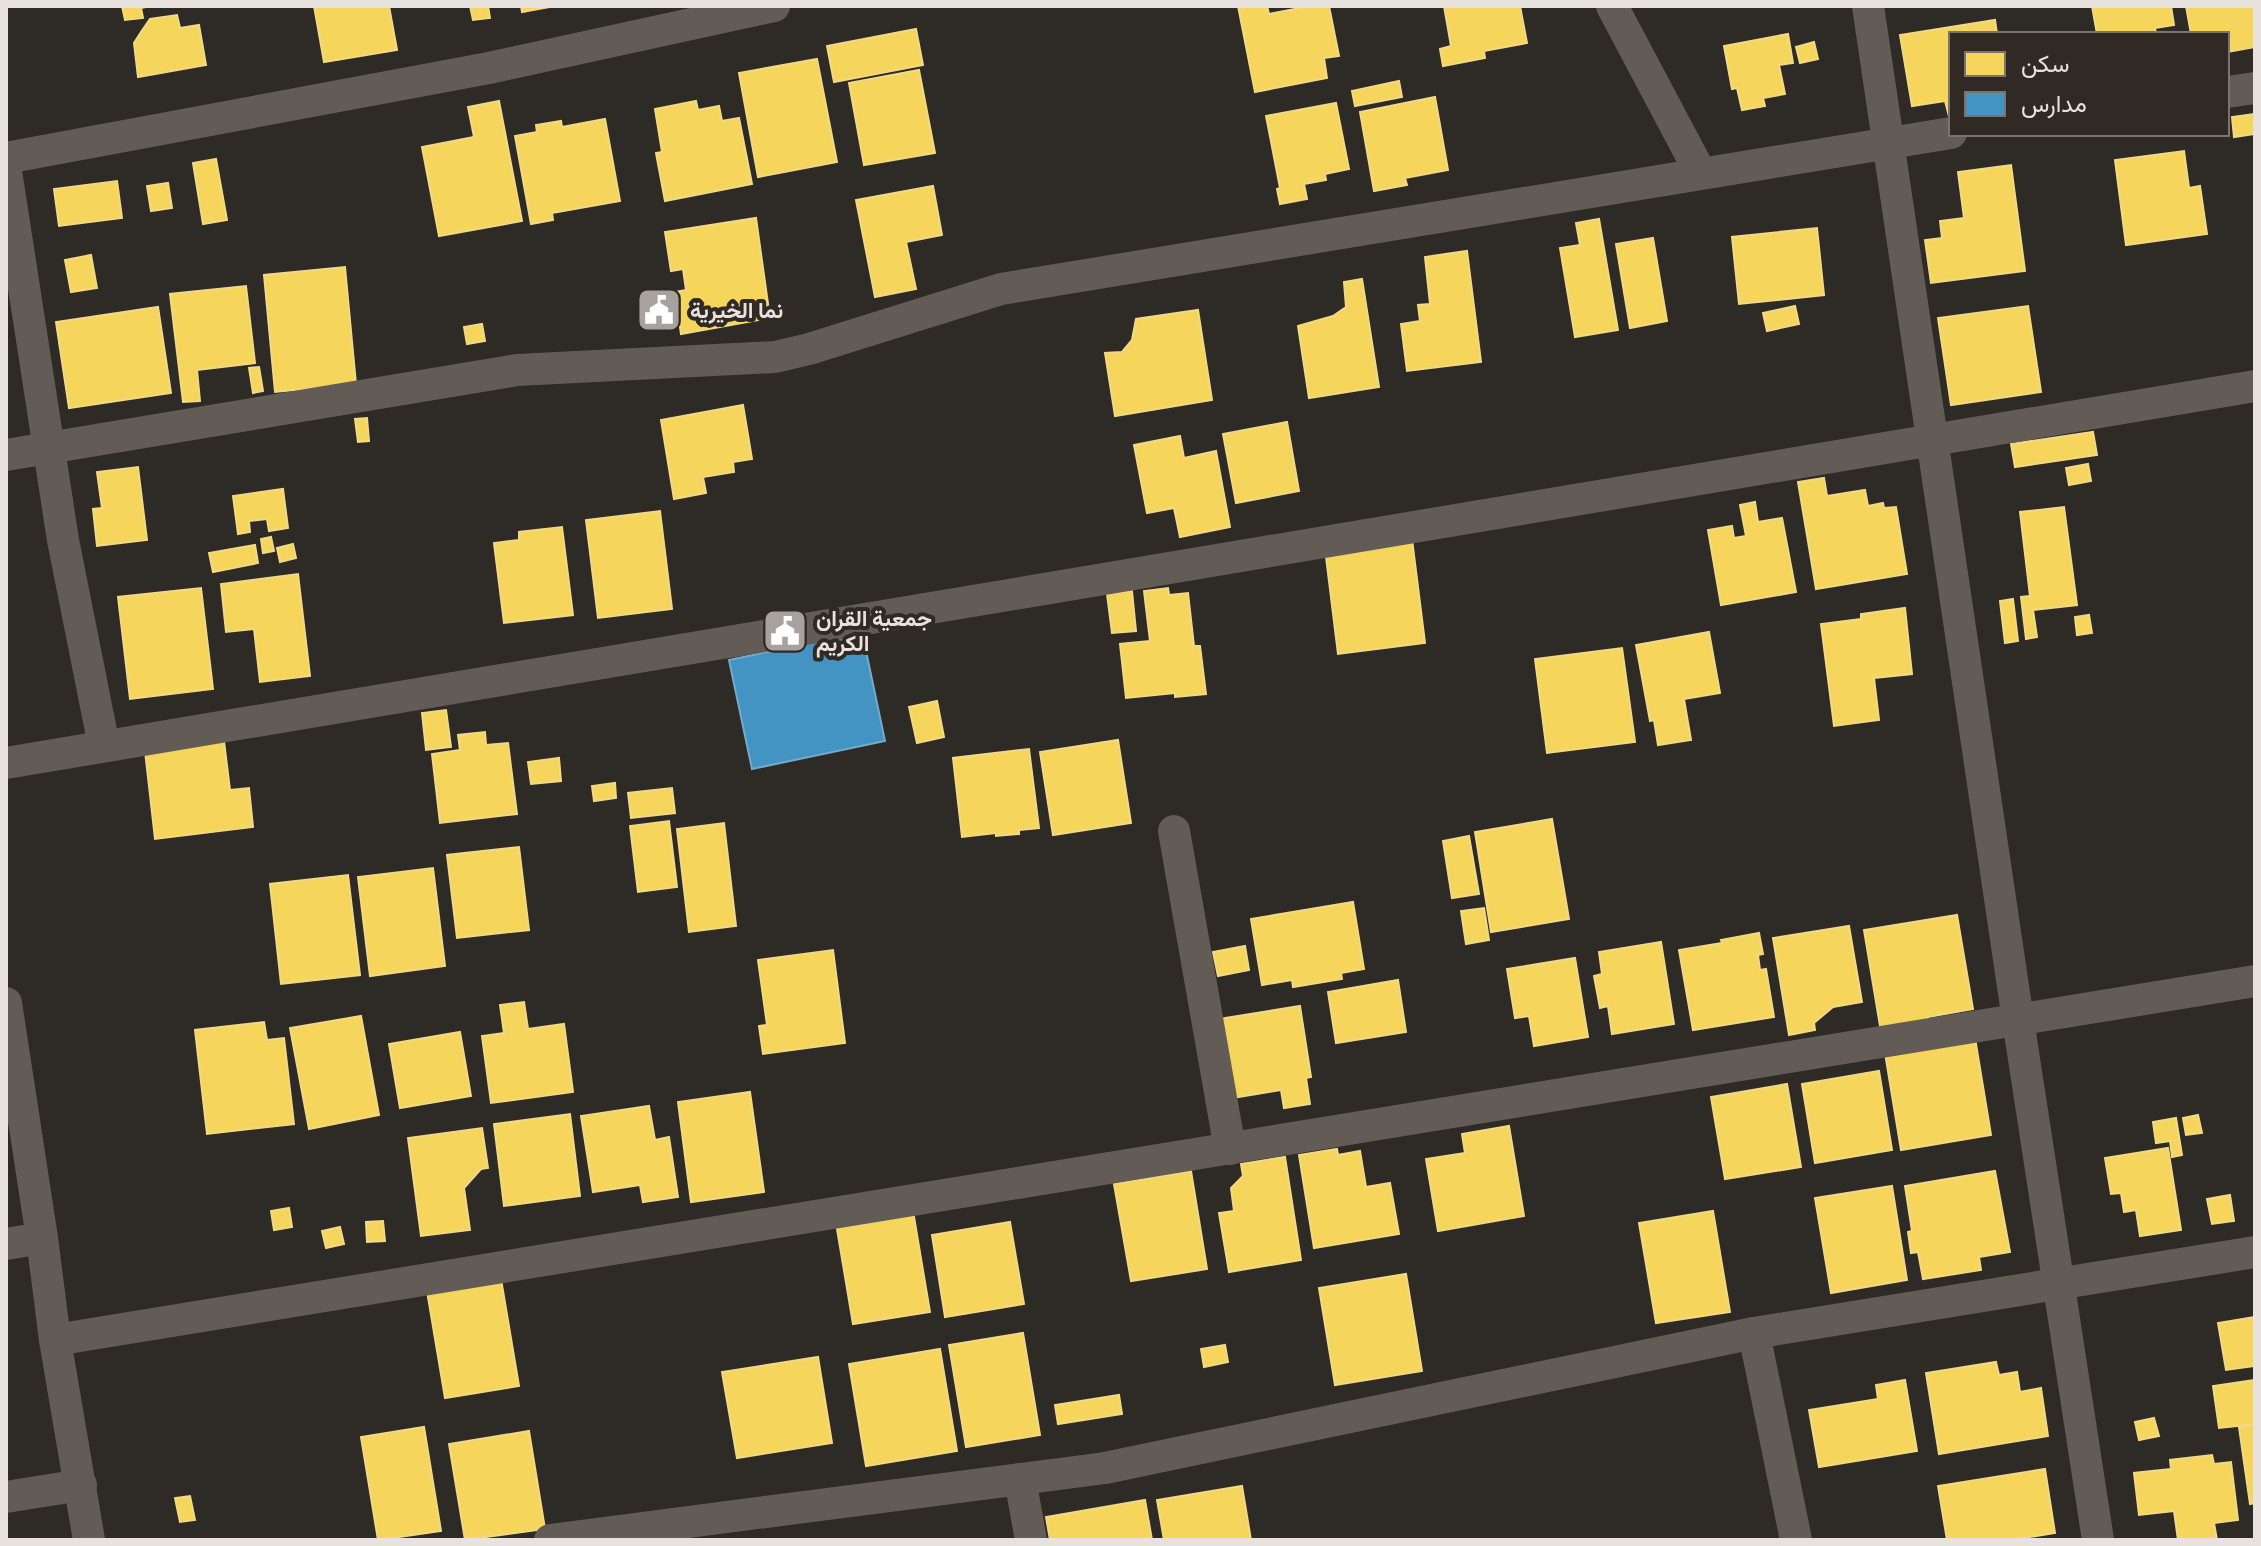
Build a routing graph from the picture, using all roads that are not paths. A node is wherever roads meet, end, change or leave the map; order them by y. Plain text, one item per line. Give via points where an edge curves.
1 (774, 6) edge
2 (1612, 6) edge
3 (1868, 6) edge
4 (2255, 88) edge
5 (2229, 92) edge
6 (1949, 133) edge
7 (1889, 141) junction
8 (6, 158) edge
9 (6, 171) edge
10 (1700, 172) junction
11 (2255, 386) edge
12 (1933, 440) junction
13 (49, 448) junction
14 (6, 455) edge
15 (104, 746) junction
16 (6, 763) edge
17 (1174, 831) dead end
18 (2255, 981) edge
19 (6, 1007) edge
20 (2018, 1020) junction
21 (1230, 1149) junction
22 (42, 1238) junction
23 (6, 1244) edge
24 (2255, 1252) edge
25 (2059, 1283) junction
26 (1754, 1333) junction
27 (55, 1340) junction
28 (1020, 1479) junction
29 (81, 1485) junction
30 (6, 1497) edge
31 (89, 1540) edge
32 (550, 1540) edge
33 (1031, 1540) edge
34 (1796, 1540) edge
35 (2098, 1540) edge

1 - 8 street via 489,68
2 - 10 street
3 - 7 street
4 - 5 street
6 - 7 street
7 - 10 street
7 - 12 street
9 - 13 street
10 - 13 street via 1001,289 775,357 517,370
11 - 12 street
12 - 15 street
12 - 20 street
13 - 14 street
13 - 15 street
15 - 16 street
17 - 21 street
18 - 20 street
19 - 22 street
20 - 21 street
20 - 25 street
21 - 27 street
22 - 23 street
22 - 27 street
24 - 25 street
25 - 26 street
25 - 35 street
26 - 28 street via 1105,1468
26 - 34 street
27 - 29 street
28 - 32 street
28 - 33 street
29 - 30 street
29 - 31 street

